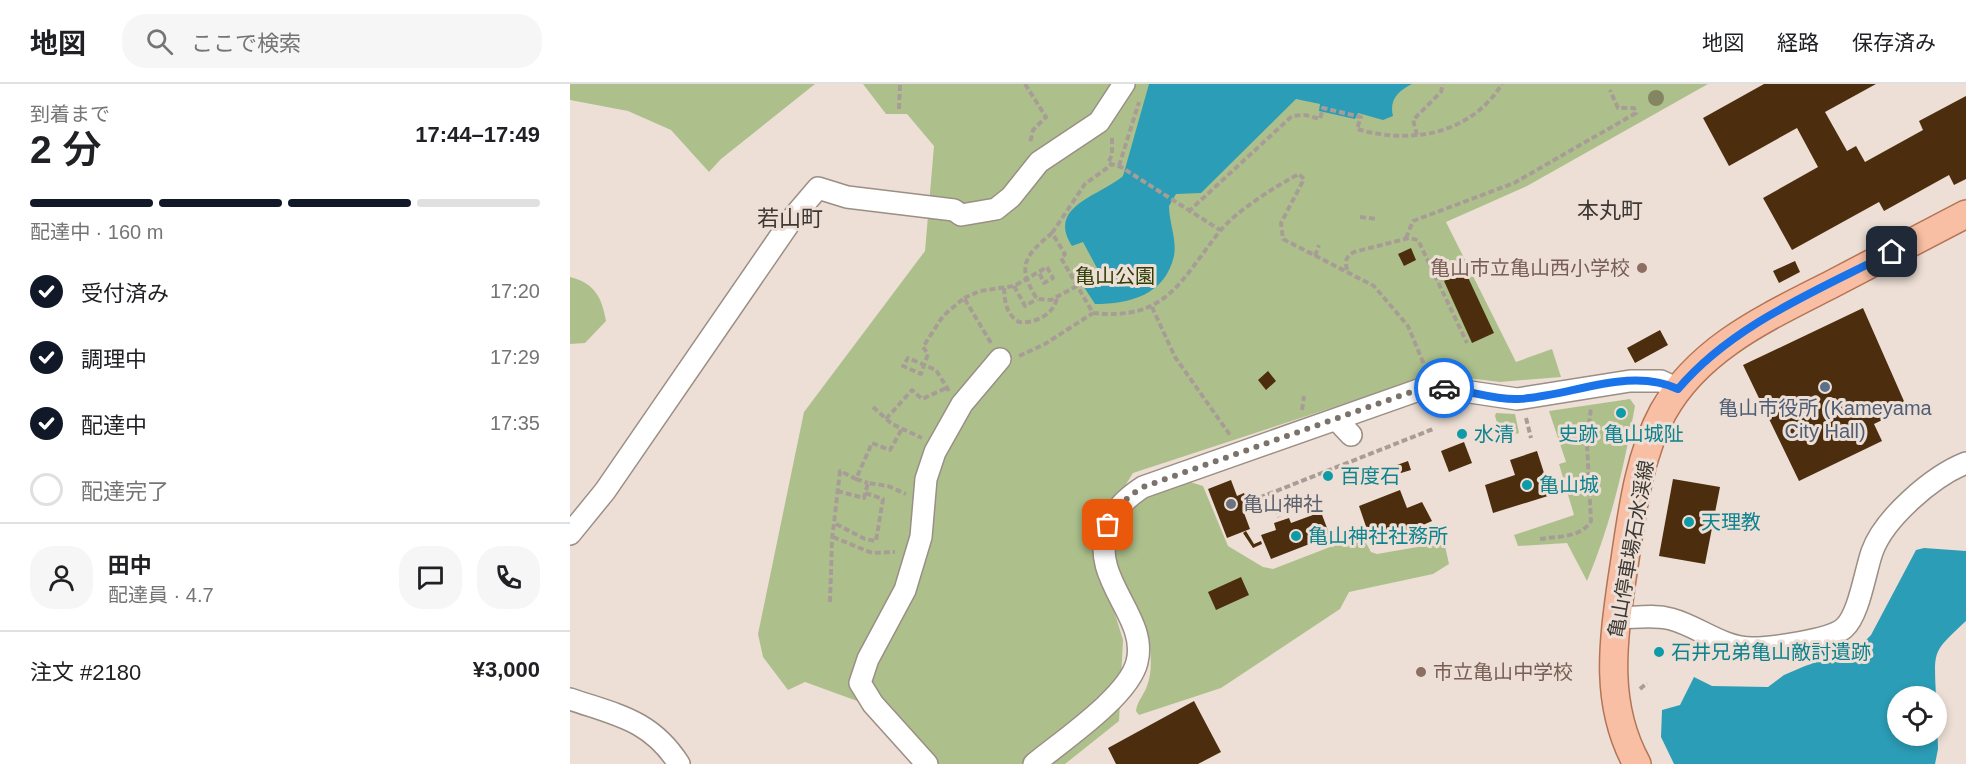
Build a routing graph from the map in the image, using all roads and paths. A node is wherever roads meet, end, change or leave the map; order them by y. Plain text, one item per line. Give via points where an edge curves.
1 (900, 84) edge
2 (1025, 84) edge
3 (1443, 84) edge
4 (1502, 84) edge
5 (1133, 88) edge
6 (1610, 90) dead end
7 (1110, 108) junction
8 (899, 109) dead end
9 (1417, 135) junction
10 (1039, 162) junction
11 (1112, 164) junction
12 (1120, 167) junction
13 (1186, 210) junction
14 (1966, 213) edge
15 (1360, 218) dead end
16 (1378, 219) dead end
17 (1220, 230) junction
18 (1052, 233) junction
19 (1406, 238) junction
20 (1319, 245) dead end
21 (1316, 256) junction
22 (1347, 270) junction
23 (1039, 272) dead end
24 (1025, 280) junction
25 (1014, 286) junction
26 (1077, 286) junction
27 (1004, 288) junction
28 (1057, 297) junction
29 (964, 298) junction
30 (1037, 299) junction
31 (1152, 307) junction
32 (1093, 313) junction
33 (1467, 343) dead end
34 (1000, 359) junction
35 (925, 363) junction
36 (1428, 377) dead end
37 (946, 387) junction
38 (1678, 389) junction
39 (1592, 400) dead end
40 (962, 404) junction
41 (873, 407) dead end
42 (1525, 411) dead end
43 (886, 419) junction
44 (1336, 419) junction
45 (902, 429) junction
46 (1433, 429) dead end
47 (1352, 435) dead end
48 (1531, 438) dead end
49 (940, 443) junction
50 (1236, 443) dead end
51 (1966, 463) edge
52 (856, 478) junction
53 (868, 483) junction
54 (837, 491) junction
55 (865, 493) junction
56 (923, 498) junction
57 (1251, 501) dead end
58 (1276, 507) dead end
59 (1279, 517) dead end
60 (836, 524) junction
61 (570, 534) edge
62 (833, 537) junction
63 (1539, 539) dead end
64 (915, 556) junction
65 (830, 602) dead end
66 (1616, 618) junction
67 (1647, 683) dead end
68 (1640, 688) dead end
69 (570, 699) edge
70 (1636, 763) edge
71 (679, 764) edge
72 (927, 764) edge
73 (1034, 764) edge

1 - 8 path
2 - 10 path via 1046,117 1033,130 1028,149
3 - 9 path via 1441,92 1413,120
4 - 9 path via 1494,98 1465,121
5 - 7 street
5 - 12 path
6 - 19 path via 1617,108 1629,106 1636,113 1514,183 1413,221
7 - 10 street via 1099,122
7 - 11 path via 1112,154 1108,163
9 - 13 path via 1383,137 1357,129 1361,117 1323,108 1320,119 1292,116
10 - 61 street via 996,209 961,215 954,210 847,197 818,188
11 - 12 path
11 - 18 path via 1085,184
12 - 13 path
13 - 17 path
14 - 38 main road, 亀山停車場石水渓線 via 1733,338 1704,360
15 - 16 path
17 - 21 path via 1274,187 1299,174 1304,179 1281,230 1286,243
17 - 31 path via 1214,243 1175,288
18 - 24 path via 1035,248 1023,273
18 - 26 path via 1065,254 1060,258
19 - 22 path via 1348,255
19 - 33 path via 1418,240 1422,246
20 - 21 path
21 - 22 path
22 - 36 path via 1374,286 1408,326
23 - 24 path
24 - 25 path
24 - 30 path
25 - 27 path
25 - 30 path via 1025,306
26 - 28 path
26 - 32 path
27 - 28 path via 1006,309 1019,322 1038,320 1047,314
27 - 29 path
28 - 30 path
29 - 34 path
29 - 35 path via 929,334 923,347 928,354
31 - 32 path via 1123,314
31 - 50 path via 1175,357
32 - 34 path via 1027,354
34 - 40 street
35 - 35 path via 921,374 903,366 908,358
35 - 37 path via 936,370
37 - 40 path
37 - 43 path via 922,399 912,390
38 - 44 street via 1661,381 1630,381 1517,399 1430,386
38 - 66 main road, 亀山停車場石水渓線 via 1654,433 1637,488
39 - 63 path via 1587,444 1591,521 1586,530 1577,534
40 - 49 street
41 - 43 path
42 - 48 path
43 - 45 path
44 - 47 street
44 - 73 street via 1143,487 1114,512 1105,536 1106,569 1134,629 1137,662 1117,695
45 - 49 path
45 - 52 path via 890,450 872,443
46 - 57 path
49 - 56 street
51 - 66 street via 1930,485 1885,526 1873,550 1851,620 1837,634 1752,648 1733,646 1671,619
52 - 53 path
52 - 54 path via 840,471
53 - 55 path
53 - 56 path
54 - 55 path via 864,498
54 - 60 path
55 - 60 path via 883,499 876,541
56 - 64 street via 921,537
58 - 59 path
60 - 62 path
62 - 64 path via 872,553
62 - 65 path
64 - 72 street via 905,590 868,659 860,683 873,704
66 - 70 main road, 亀山停車場石水渓線 via 1614,696 1622,731
67 - 68 path
69 - 71 street via 648,729 666,744

